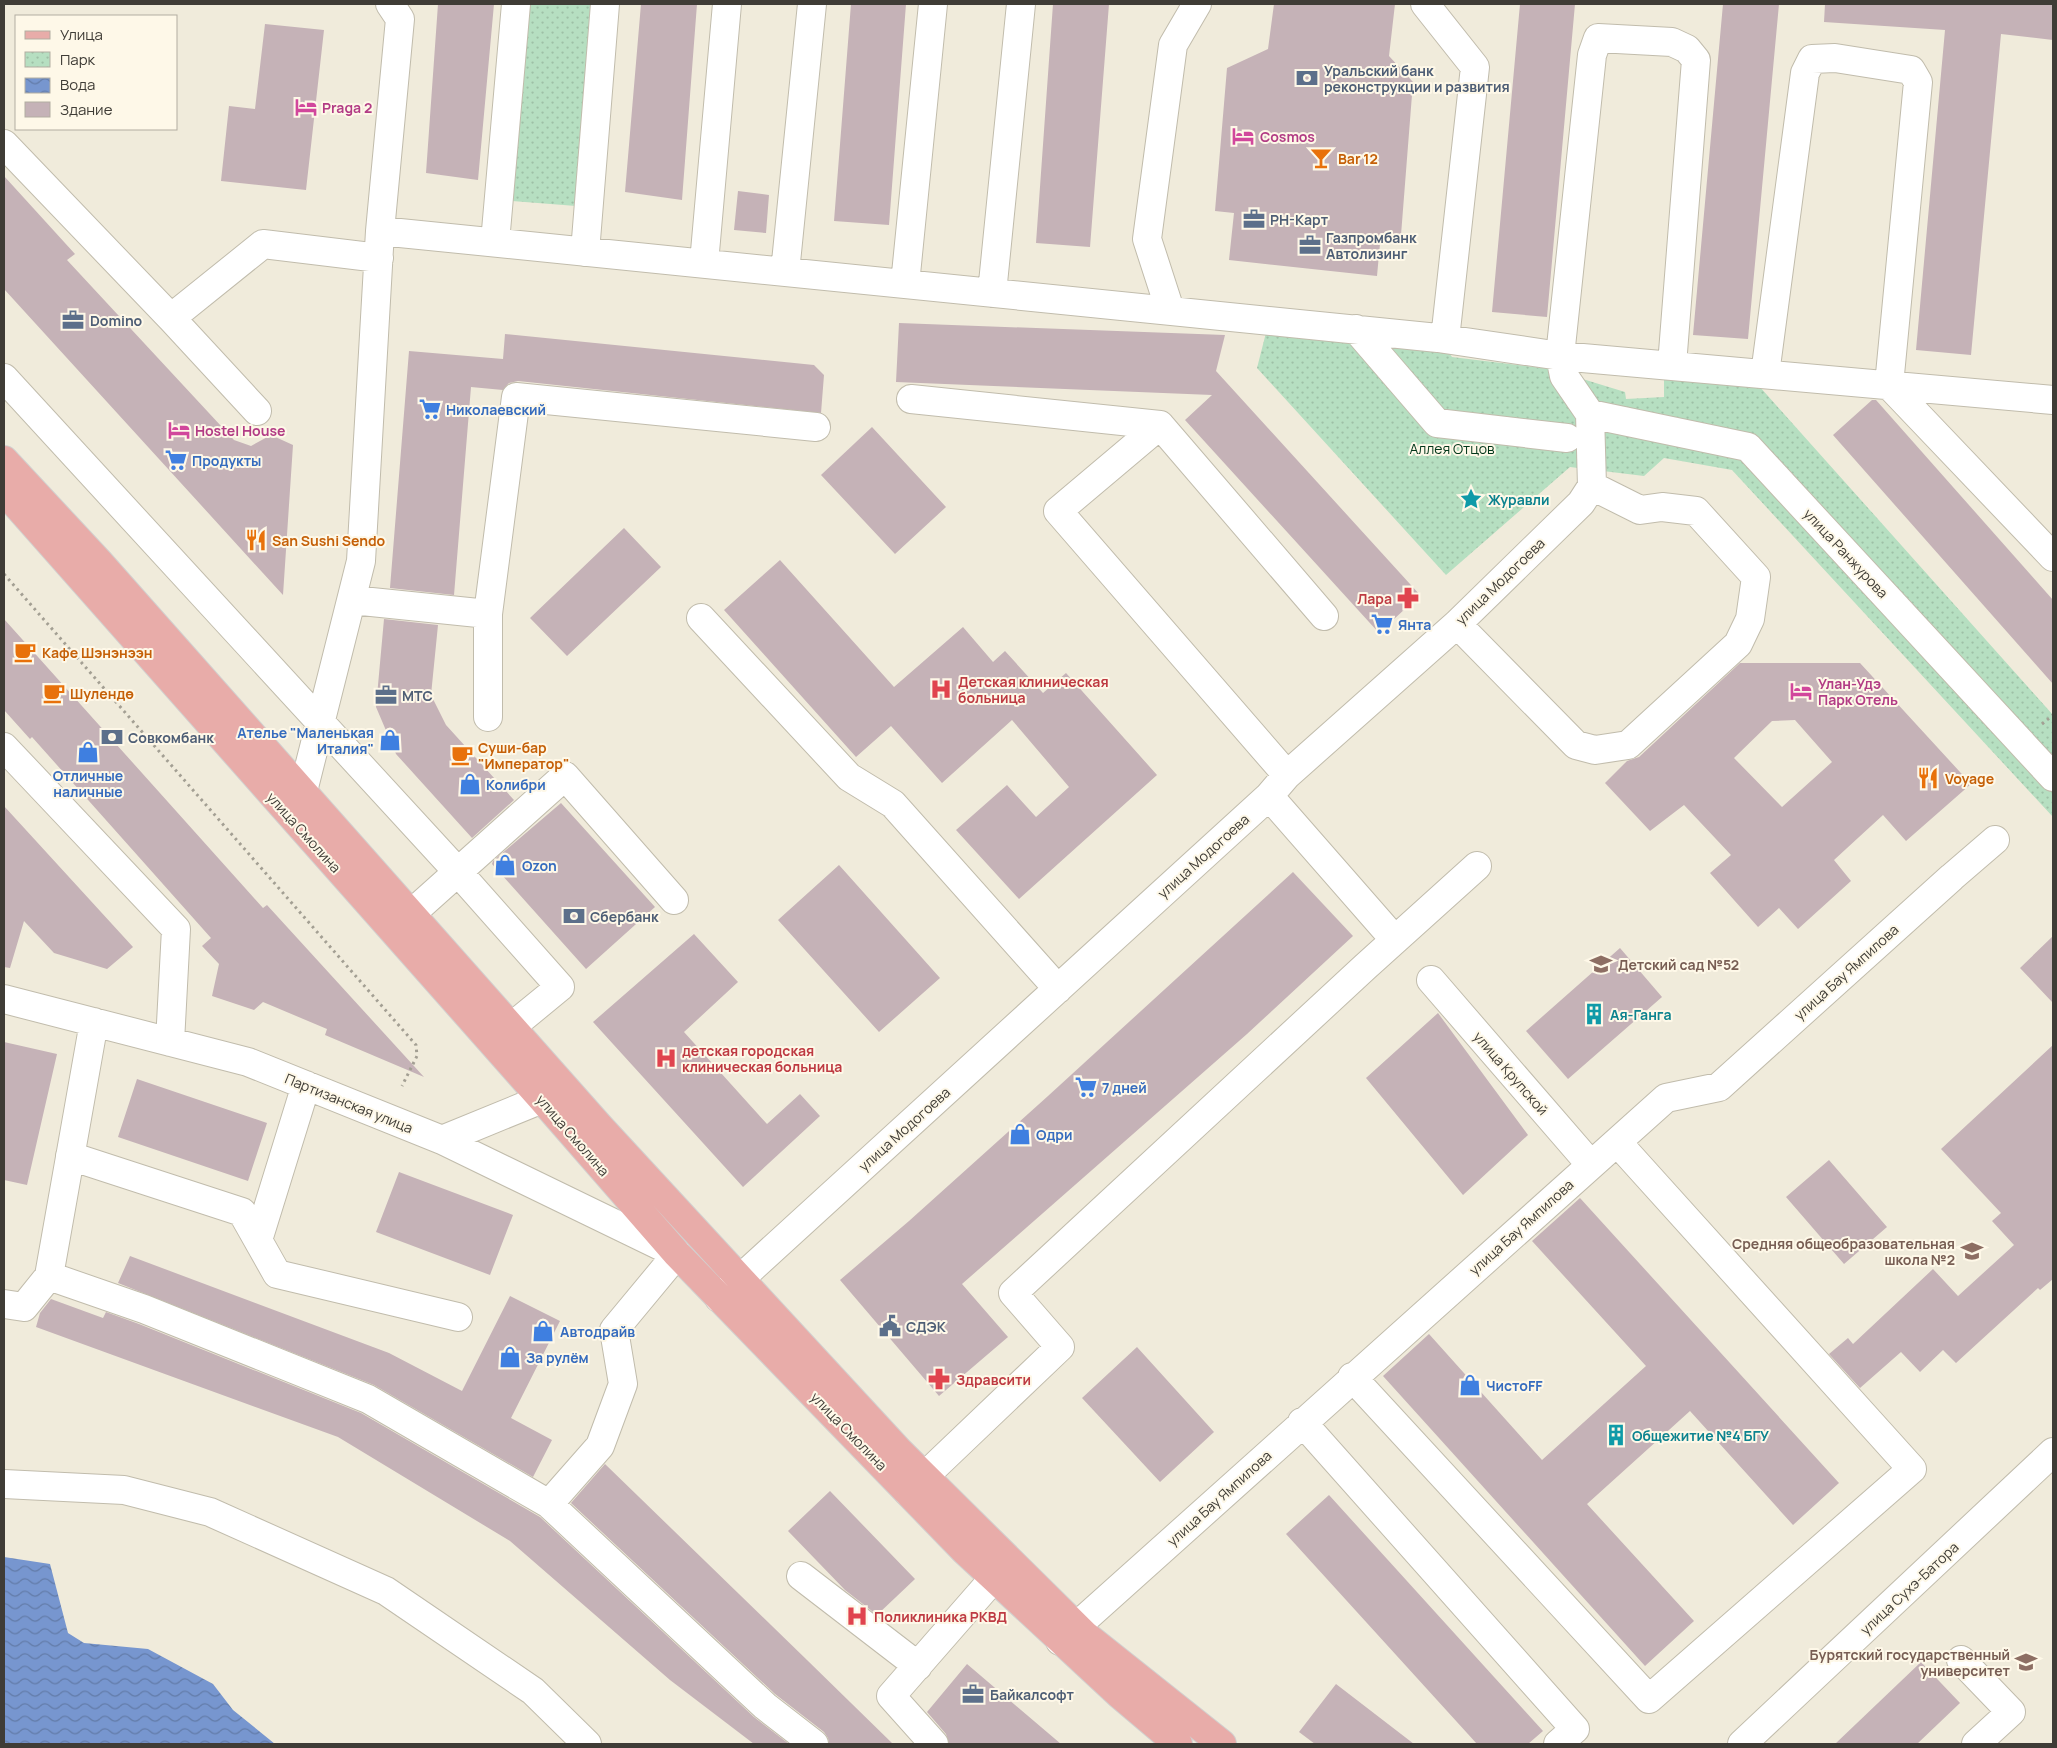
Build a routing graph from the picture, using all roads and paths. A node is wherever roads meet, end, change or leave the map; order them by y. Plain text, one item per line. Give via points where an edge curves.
1 (390, 4) edge
2 (516, 4) edge
3 (605, 4) edge
4 (728, 4) edge
5 (812, 4) edge
6 (933, 4) edge
7 (1021, 4) edge
8 (1197, 4) edge
9 (1425, 4) edge
10 (4, 144) edge
11 (495, 242) junction
12 (380, 244) junction
13 (585, 252) junction
14 (704, 263) junction
15 (785, 272) junction
16 (905, 284) junction
17 (992, 293) junction
18 (1170, 310) junction
19 (171, 318) junction
20 (1356, 330) junction
21 (1445, 339) junction
22 (1672, 365) junction
23 (1562, 366) junction
24 (1765, 374) junction
25 (4, 378) edge
26 (1889, 385) junction
27 (911, 399) dead end
28 (2053, 400) edge
29 (256, 411) dead end
30 (1590, 414) junction
31 (1160, 425) junction
32 (816, 427) dead end
33 (1567, 438) dead end
34 (4, 460) edge
35 (1592, 486) junction
36 (4, 491) edge
37 (2053, 557) edge
38 (4, 574) edge
39 (352, 600) junction
40 (488, 614) junction
41 (1324, 616) dead end
42 (701, 618) dead end
43 (1457, 624) junction
44 (488, 717) dead end
45 (321, 722) junction
46 (4, 747) edge
47 (1287, 775) junction
48 (2053, 778) edge
49 (303, 793) junction
50 (1269, 796) junction
51 (295, 822) junction
52 (1995, 840) dead end
53 (1477, 866) dead end
54 (458, 872) junction
55 (674, 900) dead end
56 (401, 922) junction
57 (1396, 940) junction
58 (1431, 980) dead end
59 (1058, 989) junction
60 (4, 999) edge
61 (94, 1022) junction
62 (501, 1035) junction
63 (170, 1042) junction
64 (306, 1085) junction
65 (402, 1086) dead end
66 (542, 1099) junction
67 (442, 1140) junction
68 (1617, 1142) junction
69 (70, 1156) junction
70 (1591, 1165) junction
71 (258, 1240) junction
72 (677, 1254) junction
73 (49, 1276) junction
74 (740, 1280) junction
75 (720, 1298) junction
76 (4, 1304) edge
77 (458, 1317) dead end
78 (1352, 1377) junction
79 (1302, 1422) junction
80 (2053, 1452) edge
81 (4, 1484) edge
82 (916, 1484) junction
83 (549, 1504) junction
84 (801, 1576) dead end
85 (994, 1578) junction
86 (1068, 1634) junction
87 (1961, 1660) dead end
88 (918, 1666) junction
89 (587, 1744) edge
90 (814, 1744) edge
91 (934, 1744) edge
92 (1178, 1744) edge
93 (1222, 1744) edge
94 (1558, 1744) edge
95 (1742, 1744) edge
96 (1976, 1744) edge

1 - 12 street via 400,19
2 - 11 street
3 - 13 street
4 - 14 street
5 - 15 street
6 - 16 street
7 - 17 street
8 - 18 street via 1173,45 1147,239
9 - 21 street via 1475,67
10 - 19 street
11 - 12 street
11 - 13 street
12 - 19 street via 262,244
12 - 39 street via 361,561
13 - 14 street
14 - 15 street
15 - 16 street
16 - 17 street
17 - 18 street
18 - 20 street
19 - 29 street
20 - 21 street
20 - 33 street via 1437,423
21 - 23 street
22 - 23 street
22 - 23 street via 1696,60 1688,49 1672,42 1598,38 1592,55
22 - 24 street
23 - 30 street
24 - 26 street
24 - 26 street via 1805,73 1812,59 1835,58 1911,70 1918,82
25 - 45 street
26 - 28 street
26 - 37 street
27 - 31 street
30 - 35 street
30 - 48 street, улица Ранжурова via 1748,447
31 - 41 street
31 - 47 street via 1058,511
32 - 40 street via 516,397
34 - 49 main road via 99,562
35 - 43 street, улица Модогоева via 1581,503
35 - 43 street via 1640,510 1662,507 1696,511 1756,577 1750,619 1738,644 1628,745 1595,750 1576,745
36 - 51 main road, улица Смолина
38 - 65 path via 416,1045 417,1056
39 - 40 street
39 - 45 street
40 - 44 street
42 - 59 street via 849,777 892,804
43 - 47 street, улица Модогоева
45 - 49 street
45 - 54 street
46 - 63 street via 176,929
47 - 50 street, улица Модогоева
49 - 51 street
49 - 56 main road
50 - 57 street
50 - 59 street, улица Модогоева
51 - 56 main road, улица Смолина
52 - 68 street, улица Бау Ямпилова via 1718,1087 1666,1098
53 - 57 street
54 - 55 street via 565,776
54 - 56 street
54 - 62 street via 560,987
56 - 62 main road, улица Смолина
57 - 82 street via 1012,1293 1060,1347
58 - 70 street, улица Крупской
59 - 74 street, улица Модогоева
60 - 61 street, Партизанская улица
61 - 63 street, Партизанская улица
61 - 69 street
62 - 66 main road, улица Смолина
62 - 74 main road via 592,1119
63 - 64 street, Партизанская улица via 248,1062
64 - 67 street, Партизанская улица
64 - 71 street
66 - 67 street
66 - 72 main road, улица Смолина
67 - 72 street, Партизанская улица
68 - 70 street, улица Бау Ямпилова
68 - 78 street via 1912,1469 1649,1698
69 - 71 street via 242,1212
69 - 73 street
70 - 78 street, улица Бау Ямпилова
71 - 77 street via 277,1274
72 - 75 main road, улица Смолина
72 - 83 street via 614,1330 623,1384 600,1446
73 - 76 street via 24,1307
73 - 83 street via 144,1309 368,1399
74 - 75 street, улица Модогоева
74 - 82 main road
75 - 82 main road, улица Смолина
78 - 79 street, улица Бау Ямпилова
79 - 86 street, улица Бау Ямпилова
79 - 94 street via 1575,1730
80 - 95 street, улица Сухэ-Батора
81 - 89 street via 124,1490 210,1512 386,1591 533,1691
82 - 85 main road, улица Смолина
82 - 86 main road
83 - 90 street via 765,1706
84 - 88 street
85 - 86 main road, улица Смолина
85 - 88 street
86 - 92 main road, улица Смолина
86 - 93 main road
87 - 96 street via 2011,1712
88 - 91 street via 891,1696

